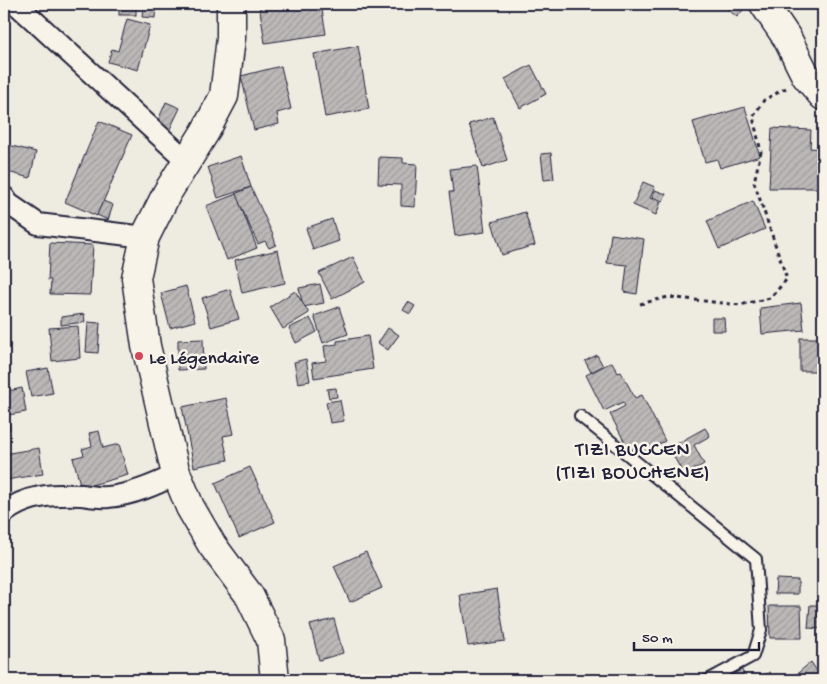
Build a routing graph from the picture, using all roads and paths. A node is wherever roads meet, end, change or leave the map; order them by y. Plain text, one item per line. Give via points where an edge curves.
1 (16, 4) edge
2 (231, 4) edge
3 (764, 4) edge
4 (806, 76) junction
5 (823, 96) edge
6 (187, 161) junction
7 (4, 197) edge
8 (145, 237) junction
9 (640, 304) dead end
10 (580, 416) dead end
11 (177, 474) junction
12 (4, 513) edge
13 (276, 680) edge
14 (708, 680) edge

1 - 6 street
2 - 6 main road via 231,38 224,96
3 - 4 main road via 787,38
4 - 5 main road
4 - 9 path via 764,100 753,117 761,152 754,182 787,279 770,298 740,305 668,297
6 - 8 main road
7 - 8 street via 38,224
8 - 11 main road via 136,278 146,346
10 - 14 lane via 756,559 760,630 753,656
11 - 12 street via 128,494 106,498 49,495 21,503
11 - 13 main road via 190,508 212,545 249,595 271,640

